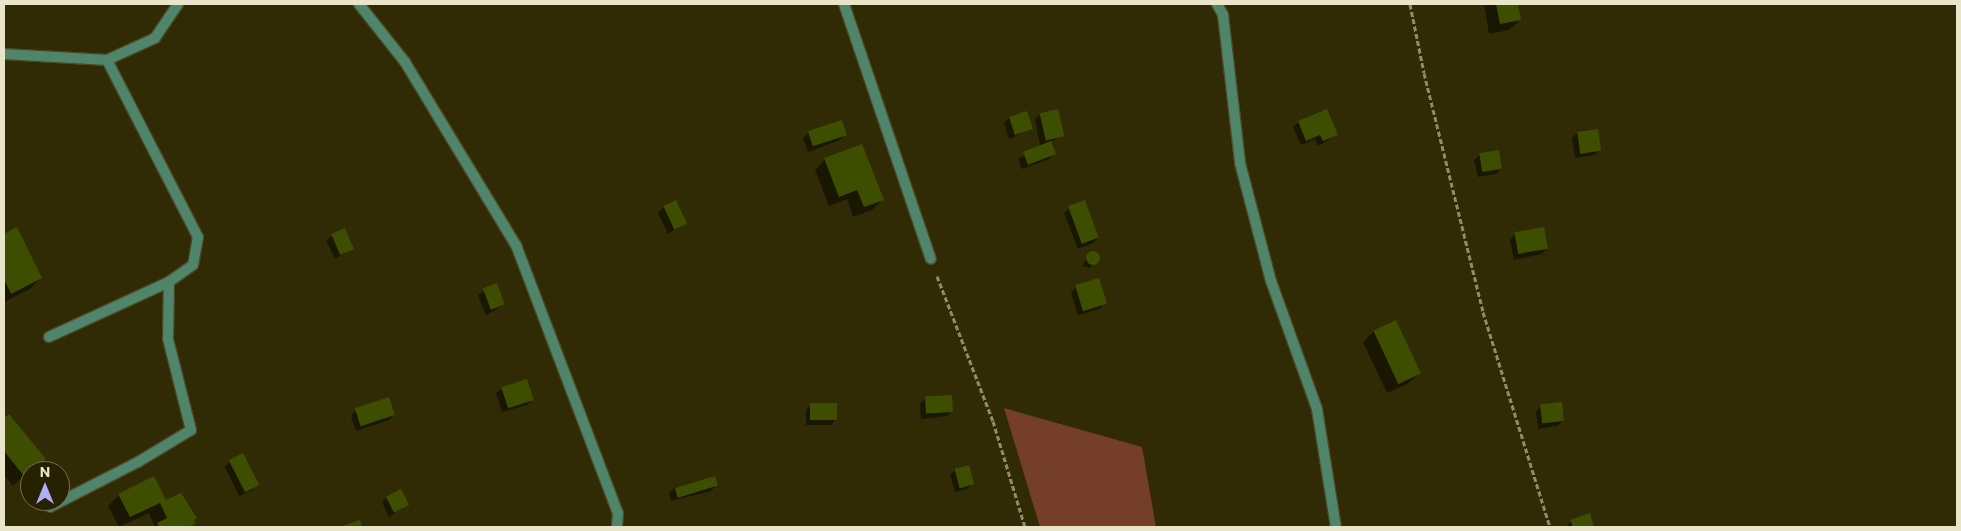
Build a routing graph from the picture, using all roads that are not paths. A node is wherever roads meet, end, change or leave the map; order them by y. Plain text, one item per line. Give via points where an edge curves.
1 (178, 4) edge
2 (359, 4) edge
3 (844, 4) edge
4 (1217, 4) edge
5 (4, 54) edge
6 (107, 60) junction
7 (931, 259) road end
8 (169, 282) junction
9 (49, 337) dead end
10 (70, 497) edge
11 (617, 527) edge
12 (1336, 527) edge

1 - 6 street via 155,38
2 - 11 street via 405,62 516,245 618,513
3 - 7 street
4 - 12 street via 1223,15 1240,162 1271,281 1317,409
5 - 6 street
6 - 8 street via 198,238 193,265
8 - 9 street
8 - 10 street via 168,339 191,430

